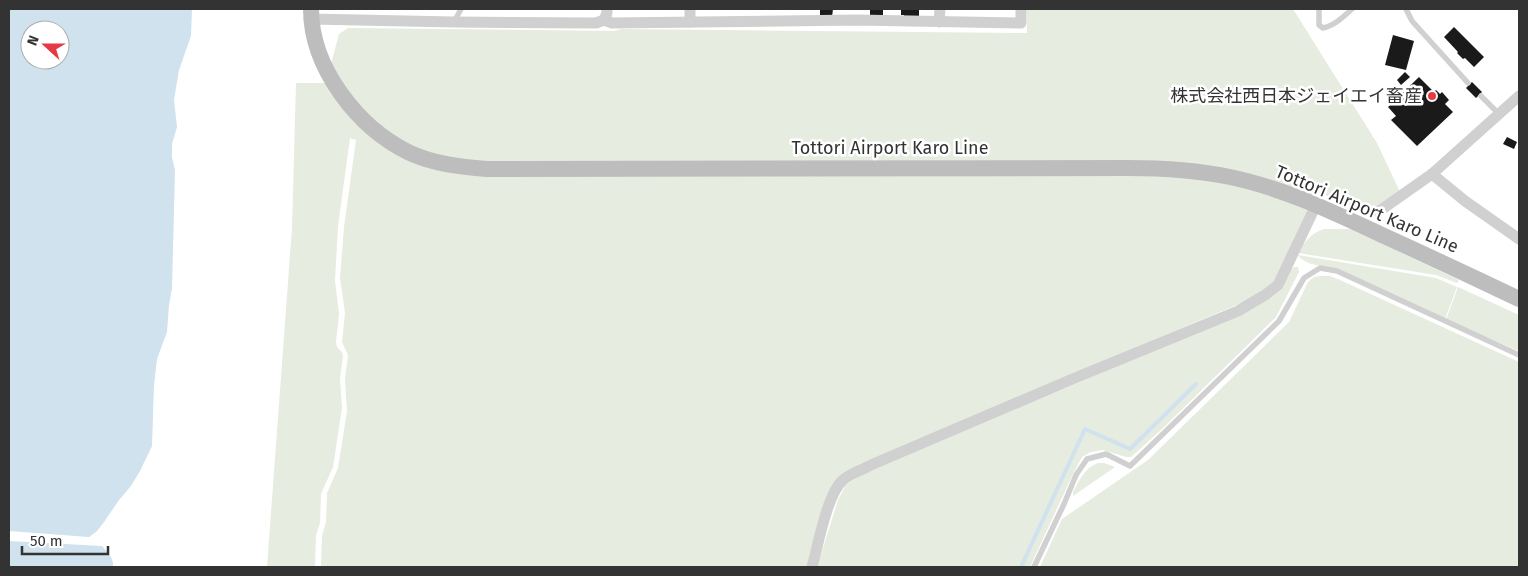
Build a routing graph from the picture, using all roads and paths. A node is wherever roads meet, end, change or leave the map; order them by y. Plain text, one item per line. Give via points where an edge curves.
1 (461, 9) edge
2 (607, 9) edge
3 (690, 9) edge
4 (771, 9) edge
5 (940, 9) edge
6 (1021, 9) edge
7 (1319, 9) edge
8 (1352, 9) edge
9 (1406, 9) edge
10 (311, 14) edge
11 (861, 15) edge
12 (604, 20) junction
13 (771, 21) junction
14 (454, 22) junction
15 (690, 22) junction
16 (940, 22) junction
17 (1468, 83) dead end
18 (1481, 96) dead end
19 (1519, 96) edge
20 (1499, 114) junction
21 (1432, 174) junction
22 (1316, 205) junction
23 (1378, 212) dead end
24 (1519, 239) edge
25 (1519, 299) edge
26 (1519, 355) edge
27 (812, 567) edge
28 (1034, 567) edge

1 - 14 lane
2 - 12 street
3 - 15 street
4 - 13 street
5 - 16 street
6 - 16 street via 1021,23
7 - 8 lane via 1319,25 1323,28 1342,19
9 - 17 lane via 1412,21
10 - 14 street
10 - 22 main road, Tottori Airport Karo Line via 328,72 355,111 380,134 410,153 456,166 504,169 1166,168 1247,181
11 - 13 street
11 - 16 street
12 - 14 street via 596,23
12 - 15 street via 612,23
13 - 15 street
18 - 20 lane
19 - 20 street
20 - 21 street
21 - 23 street
21 - 24 street
22 - 25 main road, Tottori Airport Karo Line
22 - 27 street via 1278,285 1238,311 871,465 843,480 833,496
26 - 28 lane via 1337,271 1320,268 1304,278 1279,321 1130,466 1106,454 1087,459 1076,475

